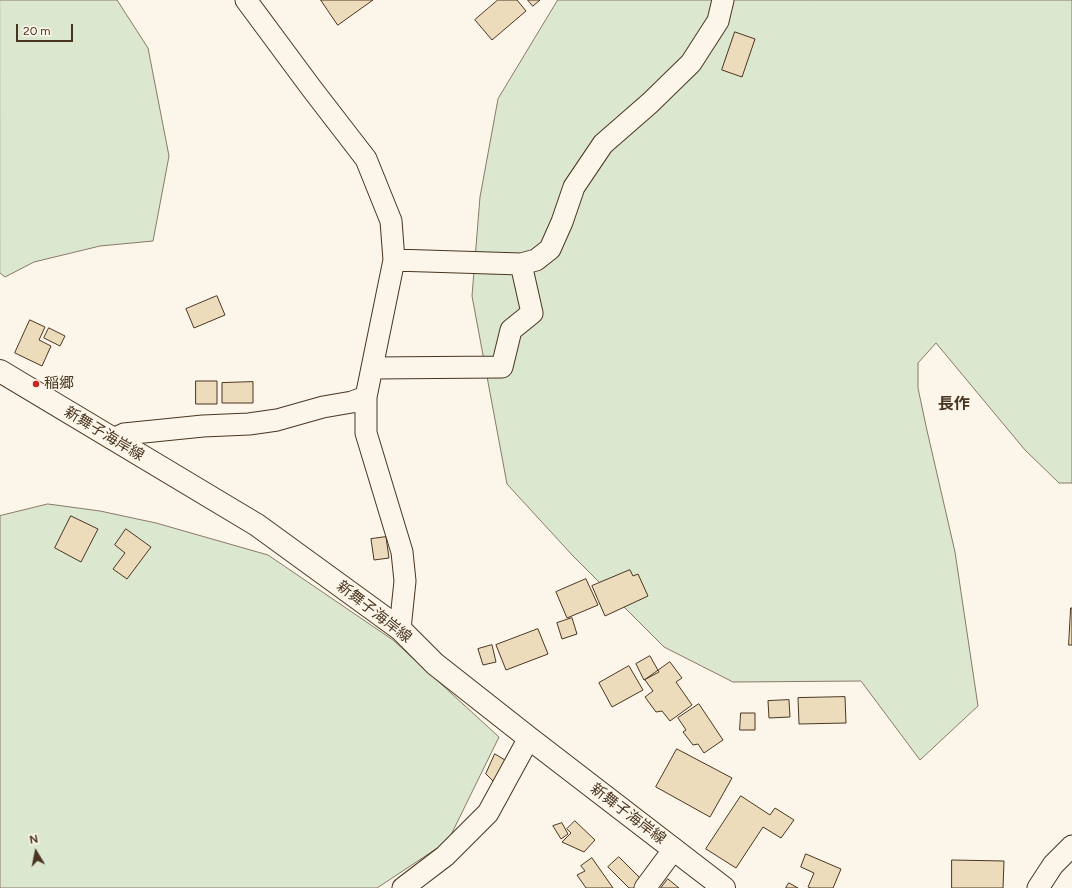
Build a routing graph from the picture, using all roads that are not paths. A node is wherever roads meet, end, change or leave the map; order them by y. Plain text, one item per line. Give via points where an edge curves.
1 (246, 0) edge
2 (723, 0) edge
3 (394, 260) junction
4 (521, 264) junction
5 (372, 368) junction
6 (0, 371) edge
7 (366, 397) junction
8 (113, 439) junction
9 (400, 629) junction
10 (529, 738) junction
11 (1072, 846) edge
12 (674, 849) junction
13 (403, 888) edge
14 (645, 888) edge
15 (724, 888) edge
16 (1038, 888) edge

1 - 3 street via 366,159 391,221
2 - 4 street via 718,21 691,63 603,144 574,187 550,249 536,260
3 - 4 street
3 - 5 street
4 - 5 street via 532,313 511,330 502,367
5 - 7 street
6 - 8 main road, 新舞子海岸線
7 - 8 street via 277,420 124,434
7 - 9 street via 366,433 402,552 404,581
8 - 9 main road, 新舞子海岸線 via 257,525
9 - 10 main road, 新舞子海岸線 via 435,664
10 - 12 main road, 新舞子海岸線
10 - 13 street via 488,813 445,856
11 - 16 street via 1053,865
12 - 14 street
12 - 15 main road, 新舞子海岸線

